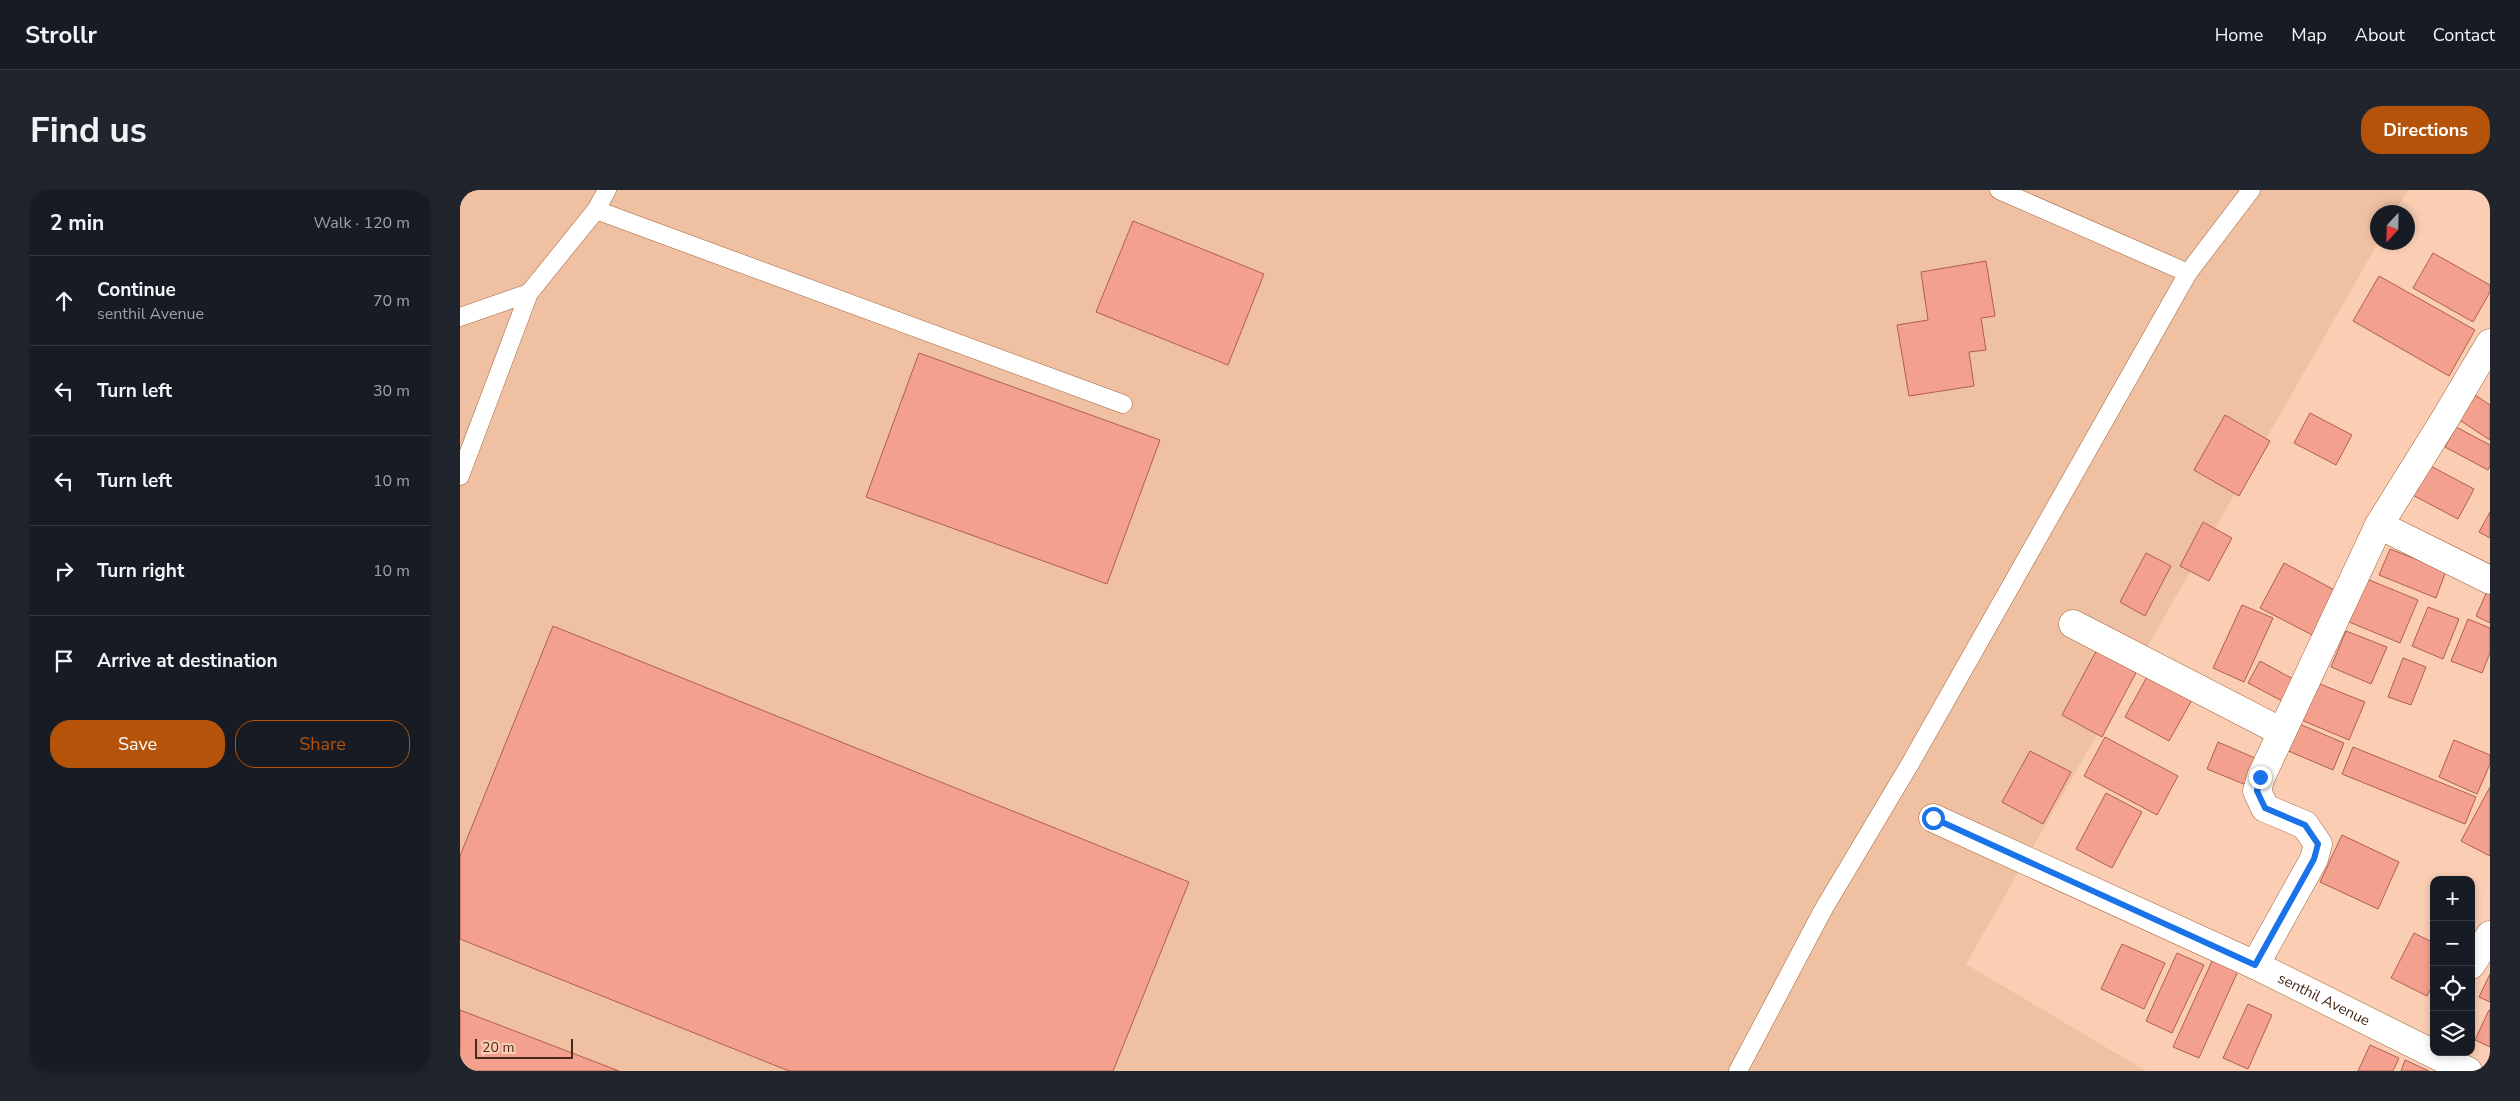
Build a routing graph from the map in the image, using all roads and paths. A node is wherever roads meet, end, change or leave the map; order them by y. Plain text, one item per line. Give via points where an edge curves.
1 (607, 190) edge
2 (1999, 190) edge
3 (2251, 190) edge
4 (596, 210) junction
5 (2188, 273) junction
6 (529, 293) junction
7 (460, 317) edge
8 (2490, 343) edge
9 (1123, 404) dead end
10 (460, 476) edge
11 (2379, 526) junction
12 (2490, 580) edge
13 (2073, 624) dead end
14 (2282, 732) junction
15 (1933, 818) dead end
16 (2490, 935) edge
17 (2475, 959) edge
18 (2255, 965) junction
19 (2430, 1045) edge
20 (2446, 1056) edge
21 (1738, 1071) edge
22 (2468, 1071) edge

1 - 4 lane
2 - 5 lane
3 - 5 lane
4 - 6 lane
4 - 9 lane
5 - 21 lane via 1910,764 1823,910
6 - 7 lane
6 - 10 lane
8 - 11 street
11 - 12 street
11 - 14 street
13 - 14 street
14 - 18 street via 2260,777 2257,791 2265,808 2305,825 2318,844 2314,859
15 - 18 street, senthil Avenue
16 - 17 street
18 - 19 street, senthil Avenue
20 - 22 street, senthil Avenue

